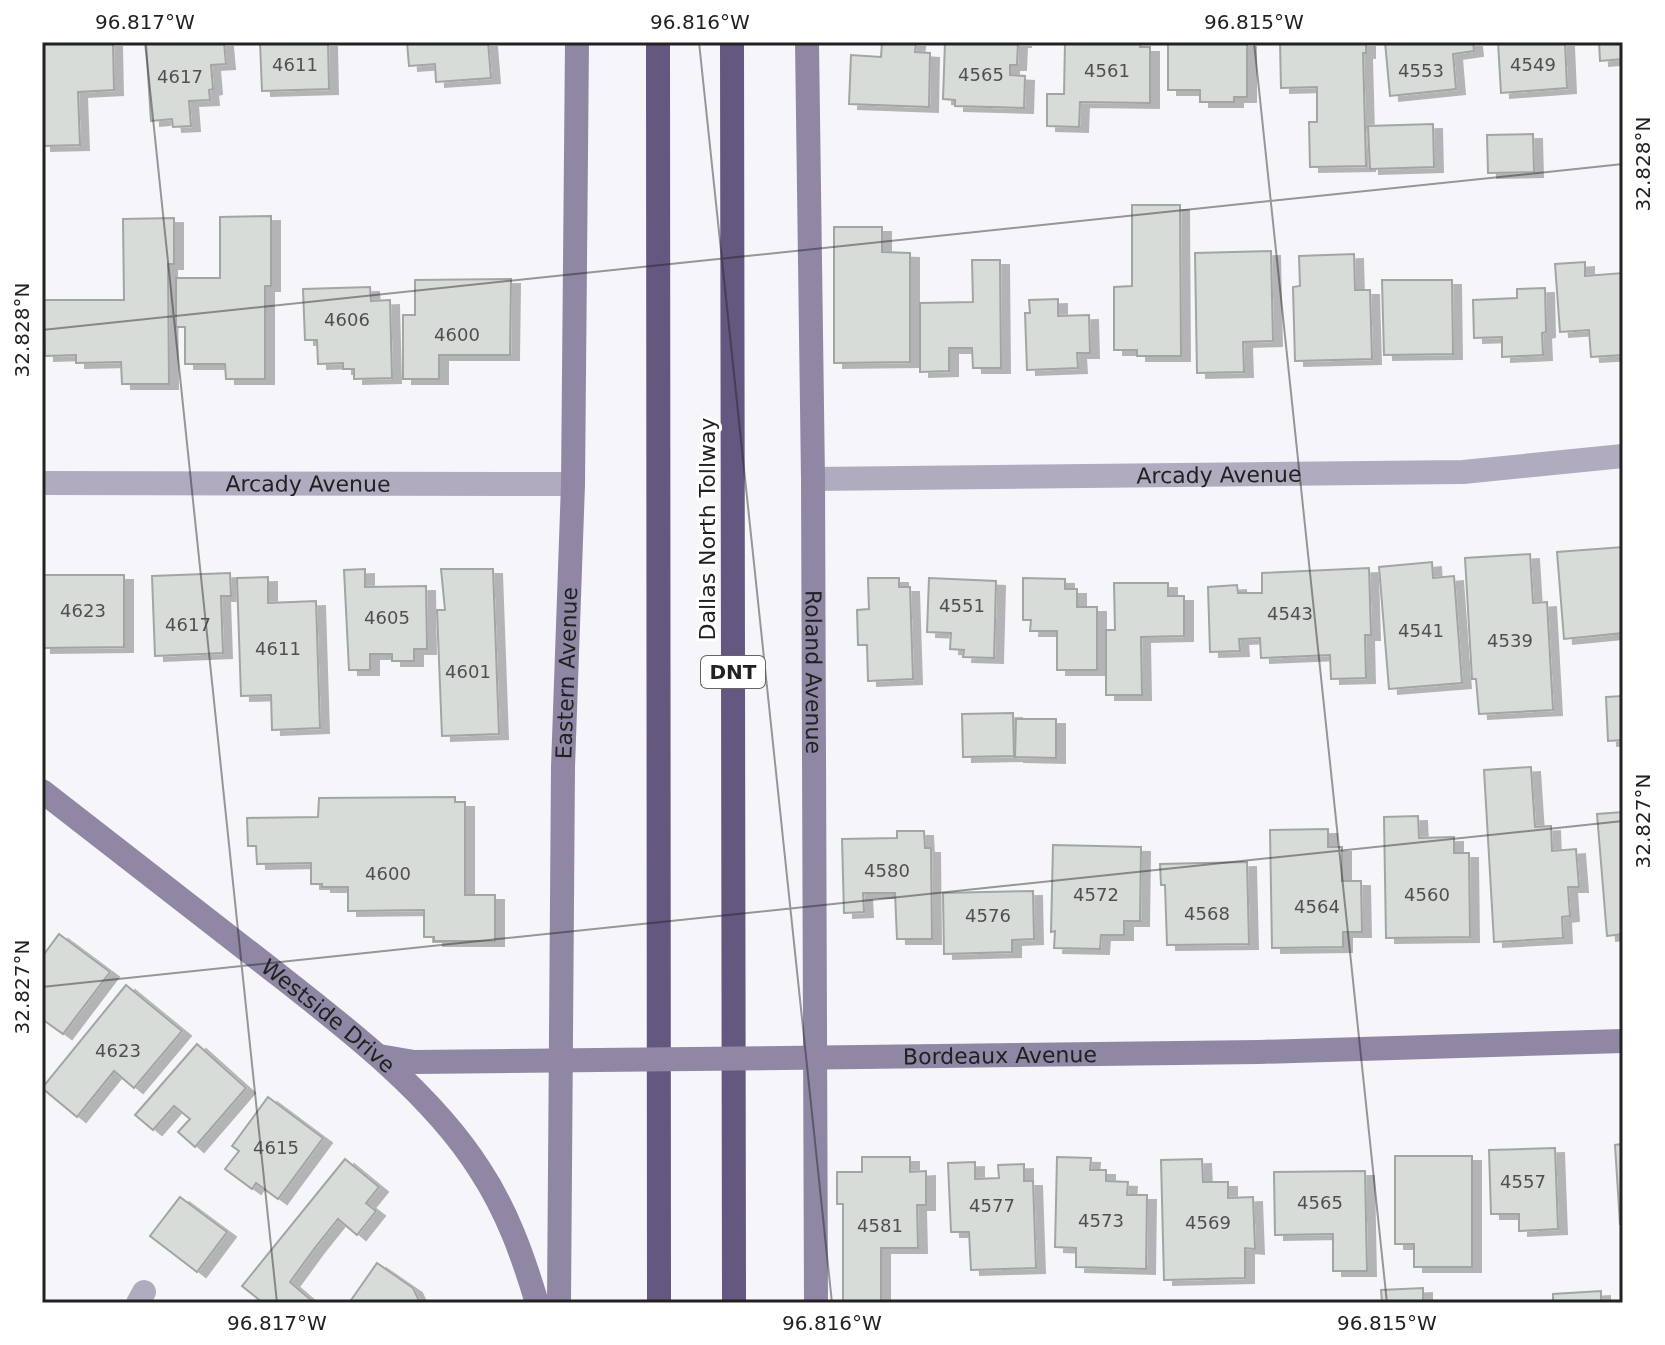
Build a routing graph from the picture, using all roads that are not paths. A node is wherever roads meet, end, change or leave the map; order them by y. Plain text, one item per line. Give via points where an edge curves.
1 (577, 42) edge
2 (658, 42) edge
3 (732, 42) edge
4 (807, 42) edge
5 (1623, 456) edge
6 (813, 479) junction
7 (42, 483) edge
8 (573, 484) junction
9 (42, 791) edge
10 (1623, 1041) edge
11 (379, 1056) junction
12 (813, 1058) junction
13 (561, 1060) junction
14 (537, 1303) edge
15 (559, 1303) edge
16 (659, 1303) edge
17 (734, 1303) edge
18 (816, 1303) edge

1 - 8 street, Eastern Avenue
2 - 16 highway
3 - 17 highway, Dallas North Tollway / DNT
4 - 6 street, Roland Avenue
5 - 6 street, Arcady Avenue via 1463,472
6 - 12 street, Roland Avenue
7 - 8 street, Arcady Avenue
8 - 13 street, Eastern Avenue via 563,767
9 - 11 street, Westside Drive
10 - 12 street, Bordeaux Avenue
11 - 13 street, Bordeaux Avenue via 414,1062
11 - 14 street, Westside Drive via 479,1167 504,1211
12 - 13 street, Bordeaux Avenue, bridge
12 - 18 street, Roland Avenue
13 - 15 street, Eastern Avenue

